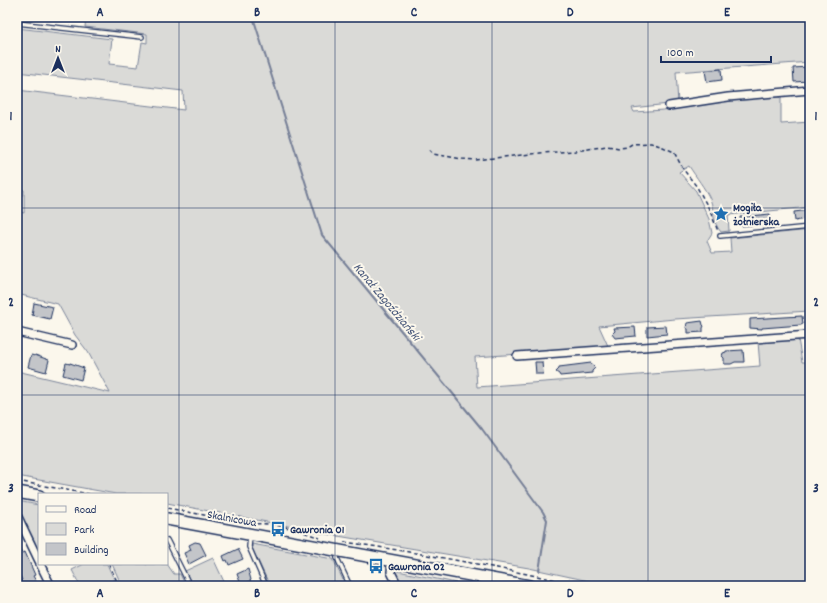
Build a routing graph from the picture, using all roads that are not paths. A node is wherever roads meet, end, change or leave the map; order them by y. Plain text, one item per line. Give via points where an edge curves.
1 (17, 23) edge
2 (142, 37) dead end
3 (810, 90) edge
4 (669, 106) dead end
5 (810, 227) edge
6 (720, 236) road end
7 (17, 332) edge
8 (810, 335) edge
9 (72, 345) dead end
10 (517, 356) dead end
11 (17, 492) edge
12 (38, 496) edge
13 (17, 515) edge
14 (168, 519) edge
15 (251, 535) junction
16 (168, 542) edge
17 (337, 558) dead end
18 (38, 559) edge
19 (392, 560) junction
20 (40, 565) edge
21 (51, 586) edge
22 (190, 586) edge
23 (266, 586) edge
24 (350, 586) edge
25 (398, 586) edge
26 (529, 586) edge

1 - 2 lane
3 - 4 street via 728,97
5 - 6 lane
7 - 9 street
8 - 10 street
11 - 12 street
13 - 18 street
14 - 15 street, Skalnicowa
15 - 19 street, Skalnicowa
15 - 23 lane via 249,547
16 - 22 lane
17 - 24 lane
19 - 25 street via 391,572
19 - 26 street, Skalnicowa
20 - 21 street

